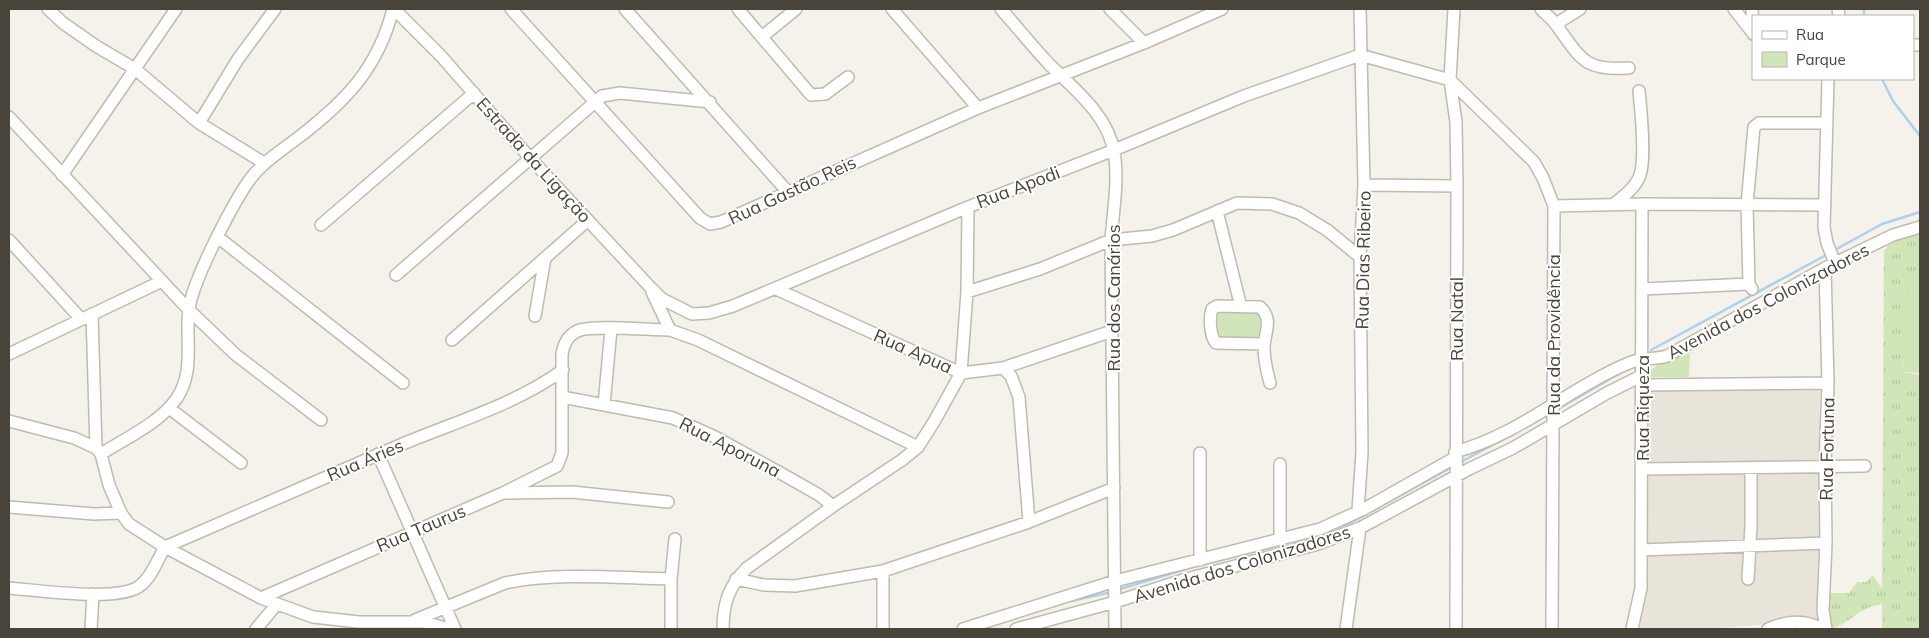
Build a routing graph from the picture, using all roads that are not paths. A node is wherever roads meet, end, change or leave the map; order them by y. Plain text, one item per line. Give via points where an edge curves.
1 (48, 9) edge
2 (176, 9) edge
3 (275, 9) edge
4 (394, 9) edge
5 (511, 9) edge
6 (625, 9) edge
7 (738, 9) edge
8 (796, 9) edge
9 (892, 9) edge
10 (1001, 9) edge
11 (1110, 9) edge
12 (1222, 9) edge
13 (1360, 9) edge
14 (1454, 9) edge
15 (1541, 9) edge
16 (1580, 9) edge
17 (1734, 9) edge
18 (1556, 24) junction
19 (1752, 33) edge
20 (763, 36) junction
21 (1144, 43) junction
22 (1360, 55) junction
23 (1630, 68) dead end
24 (135, 69) junction
25 (1062, 76) junction
26 (848, 77) dead end
27 (1450, 80) junction
28 (1828, 80) edge
29 (1639, 91) dead end
30 (474, 93) junction
31 (594, 101) junction
32 (710, 102) junction
33 (978, 108) junction
34 (9, 117) edge
35 (199, 123) junction
36 (1826, 123) junction
37 (1114, 150) junction
38 (530, 158) junction
39 (264, 163) junction
40 (62, 175) junction
41 (1364, 185) junction
42 (1457, 186) junction
43 (787, 191) junction
44 (1614, 204) junction
45 (1642, 204) junction
46 (1748, 205) junction
47 (1825, 205) junction
48 (968, 206) junction
49 (1554, 206) junction
50 (1217, 211) junction
51 (588, 220) junction
52 (322, 226) dead end
53 (1920, 227) edge
54 (218, 238) junction
55 (9, 240) edge
56 (1111, 240) junction
57 (1360, 257) junction
58 (545, 258) junction
59 (1830, 259) junction
60 (396, 275) dead end
61 (160, 282) junction
62 (650, 287) junction
63 (776, 289) junction
64 (1643, 289) junction
65 (967, 292) junction
66 (1241, 306) junction
67 (677, 308) joint
68 (189, 310) junction
69 (92, 314) junction
70 (535, 316) dead end
71 (80, 319) junction
72 (611, 329) junction
73 (670, 330) junction
74 (1112, 331) junction
75 (452, 340) dead end
76 (1264, 344) junction
77 (9, 354) edge
78 (1642, 358) junction
79 (1003, 368) junction
80 (563, 370) junction
81 (961, 373) junction
82 (1643, 380) junction
83 (403, 383) dead end
84 (1270, 383) dead end
85 (1828, 383) junction
86 (562, 397) junction
87 (604, 405) junction
88 (169, 408) junction
89 (1552, 414) junction
90 (321, 420) dead end
91 (9, 421) edge
92 (918, 447) junction
93 (99, 451) junction
94 (1200, 453) dead end
95 (378, 454) junction
96 (1456, 456) junction
97 (241, 463) dead end
98 (1280, 464) dead end
99 (1825, 466) junction
100 (1865, 466) dead end
101 (1751, 468) junction
102 (1642, 470) junction
103 (1456, 474) junction
104 (1114, 488) junction
105 (503, 493) junction
106 (668, 502) dead end
107 (833, 506) junction
108 (9, 507) edge
109 (1358, 511) junction
110 (121, 513) junction
111 (1029, 522) junction
112 (1360, 528) junction
113 (412, 531) junction
114 (675, 539) dead end
115 (1280, 540) junction
116 (1826, 544) junction
117 (165, 547) junction
118 (1750, 547) junction
119 (1642, 550) junction
120 (1200, 560) junction
121 (883, 571) junction
122 (671, 579) junction
123 (736, 579) junction
124 (1748, 579) dead end
125 (9, 588) edge
126 (1115, 592) junction
127 (93, 594) junction
128 (261, 598) junction
129 (278, 604) junction
130 (446, 607) junction
131 (412, 621) junction
132 (375, 626) edge
133 (431, 626) edge
134 (92, 629) edge
135 (256, 629) edge
136 (449, 629) edge
137 (455, 629) edge
138 (671, 629) edge
139 (723, 629) edge
140 (883, 629) edge
141 (963, 629) edge
142 (1016, 629) edge
143 (1115, 629) edge
144 (1346, 629) edge
145 (1456, 629) edge
146 (1552, 629) edge
147 (1632, 629) edge
148 (1768, 629) edge
149 (1822, 629) edge
150 (1826, 629) edge

1 - 24 street via 96,46
2 - 24 street
3 - 35 street via 238,59
4 - 30 street, Estrada da Ligação
4 - 39 street, Estrada da Ligação via 369,70 353,90 307,131
5 - 31 street, Rua Gastão Reis
6 - 32 street
7 - 20 street
8 - 20 street
9 - 33 street
10 - 25 street, Rua dos Canários
11 - 21 street
12 - 21 street, Rua Gastão Reis
13 - 22 street, Rua Dias Ribeiro
14 - 27 street, Rua Natal
15 - 18 street
16 - 18 street
17 - 19 street
18 - 23 street via 1580,58 1609,69
20 - 26 street via 811,95 825,94
21 - 25 street, Rua Gastão Reis
22 - 27 street
22 - 37 street, Rua Apodi via 1244,96
22 - 41 street, Rua Dias Ribeiro
24 - 35 street
24 - 40 street
25 - 33 street, Rua Gastão Reis
25 - 37 street, Rua dos Canários via 1102,121
27 - 42 street, Rua Natal via 1456,122
27 - 49 street, Rua da Providência via 1534,162
28 - 36 street, Rua Fortuna
29 - 44 street via 1640,175 1628,194
30 - 38 street, Estrada da Ligação
30 - 52 street
31 - 32 street via 620,93
31 - 38 street
31 - 43 street, Rua Gastão Reis via 704,222 721,222
32 - 43 street
33 - 43 street, Rua Gastão Reis
34 - 40 street
35 - 39 street
36 - 46 street via 1759,123 1754,127
36 - 47 street, Rua Fortuna
37 - 48 street, Rua Apodi
37 - 56 street, Rua dos Canários
38 - 51 street, Estrada da Ligação
38 - 60 street
39 - 54 street, Estrada da Ligação via 241,192
40 - 61 street
41 - 42 street
41 - 57 street, Rua Dias Ribeiro
42 - 96 street, Rua Natal
44 - 45 street
44 - 49 street
45 - 46 street
45 - 64 street, Rua Riqueza
46 - 47 street
46 - 64 street via 1750,286
47 - 59 street, Rua Fortuna via 1824,228
48 - 63 street, Rua Apodi
48 - 65 street
49 - 89 street, Rua da Providência
50 - 56 street via 1152,236
50 - 57 street via 1237,203 1272,204 1285,208 1327,230
50 - 66 street
51 - 58 street
51 - 62 street, Estrada da Ligação
53 - 59 street, Avenida dos Colonizadores
54 - 68 street, Estrada da Ligação via 202,271
54 - 83 street
55 - 71 street
56 - 65 street via 1040,269
56 - 74 street, Rua dos Canários
57 - 109 street, Rua Dias Ribeiro via 1362,452
58 - 70 street
58 - 75 street
59 - 78 street, Avenida dos Colonizadores via 1667,356
59 - 85 street, Rua Fortuna
61 - 68 street
61 - 69 street
62 - 67 street, Estrada da Ligação
62 - 73 street
63 - 67 street, Rua Apodi via 708,313 692,314
63 - 81 street, Rua Apua
64 - 78 street, Rua Riqueza
65 - 81 street
66 - 76 street via 1260,307 1264,311 1268,328
66 - 76 street via 1212,309 1214,342
68 - 88 street, Estrada da Ligação via 187,371 184,384
68 - 90 street via 236,355
69 - 71 street
69 - 93 street
71 - 77 street
72 - 73 street
72 - 80 street via 588,328 570,335 564,344
72 - 87 street
73 - 92 street via 698,340
74 - 79 street, Rua Apua
74 - 104 street, Rua dos Canários
76 - 84 street
78 - 82 street, Rua Riqueza
78 - 89 street, Avenida dos Colonizadores via 1628,363
79 - 81 street, Rua Apua
79 - 111 street via 1011,376 1019,396
80 - 86 street
80 - 95 street, Rua Áries via 514,399
81 - 92 street
82 - 85 street
82 - 89 street, Avenida dos Colonizadores
82 - 102 street, Rua Riqueza
85 - 99 street, Rua Fortuna
86 - 87 street
86 - 105 street, Rua Taurus via 562,453 557,466
87 - 107 street, Rua Aporuna via 673,418 715,437
88 - 93 street, Estrada da Ligação
88 - 97 street
89 - 96 street, Avenida dos Colonizadores
89 - 103 street, Avenida dos Colonizadores
89 - 146 street, Rua da Providência
91 - 93 street via 74,438
92 - 107 street
93 - 110 street
94 - 120 street
95 - 113 street
95 - 117 street, Rua Áries
96 - 103 street, Rua Natal
96 - 109 street, Avenida dos Colonizadores
98 - 115 street
99 - 100 street
99 - 101 street
99 - 116 street, Rua Fortuna
101 - 102 street
101 - 118 street
102 - 119 street, Rua Riqueza
103 - 112 street, Avenida dos Colonizadores
103 - 145 street, Rua Natal
104 - 111 street
104 - 126 street, Rua dos Canários
105 - 106 street via 572,492
105 - 113 street, Rua Taurus
107 - 123 street via 759,558
108 - 110 street
109 - 115 street, Avenida dos Colonizadores via 1320,529
110 - 117 street via 135,530
111 - 121 street
112 - 126 street, Avenida dos Colonizadores via 1318,544 1183,580
112 - 144 street
113 - 128 street, Rua Taurus
113 - 130 street
114 - 122 street
115 - 120 street, Avenida dos Colonizadores
116 - 118 street
116 - 150 street, Rua Fortuna via 1823,610
117 - 127 street via 141,585 123,593
117 - 128 street
118 - 119 street
118 - 124 street
119 - 147 street, Rua Riqueza via 1641,588
120 - 126 street, Avenida dos Colonizadores
121 - 123 street via 795,586 764,585
121 - 140 street
122 - 130 street via 541,577 505,582
122 - 138 street
123 - 139 street via 727,595
125 - 127 street
126 - 141 street, Avenida dos Colonizadores
126 - 142 street, Avenida dos Colonizadores
126 - 143 street, Rua dos Canários
127 - 134 street
128 - 129 street
129 - 132 street via 313,617
129 - 135 street
130 - 131 street
130 - 137 street
131 - 132 street
131 - 133 street
133 - 136 street
148 - 149 street via 1793,622 1806,622

